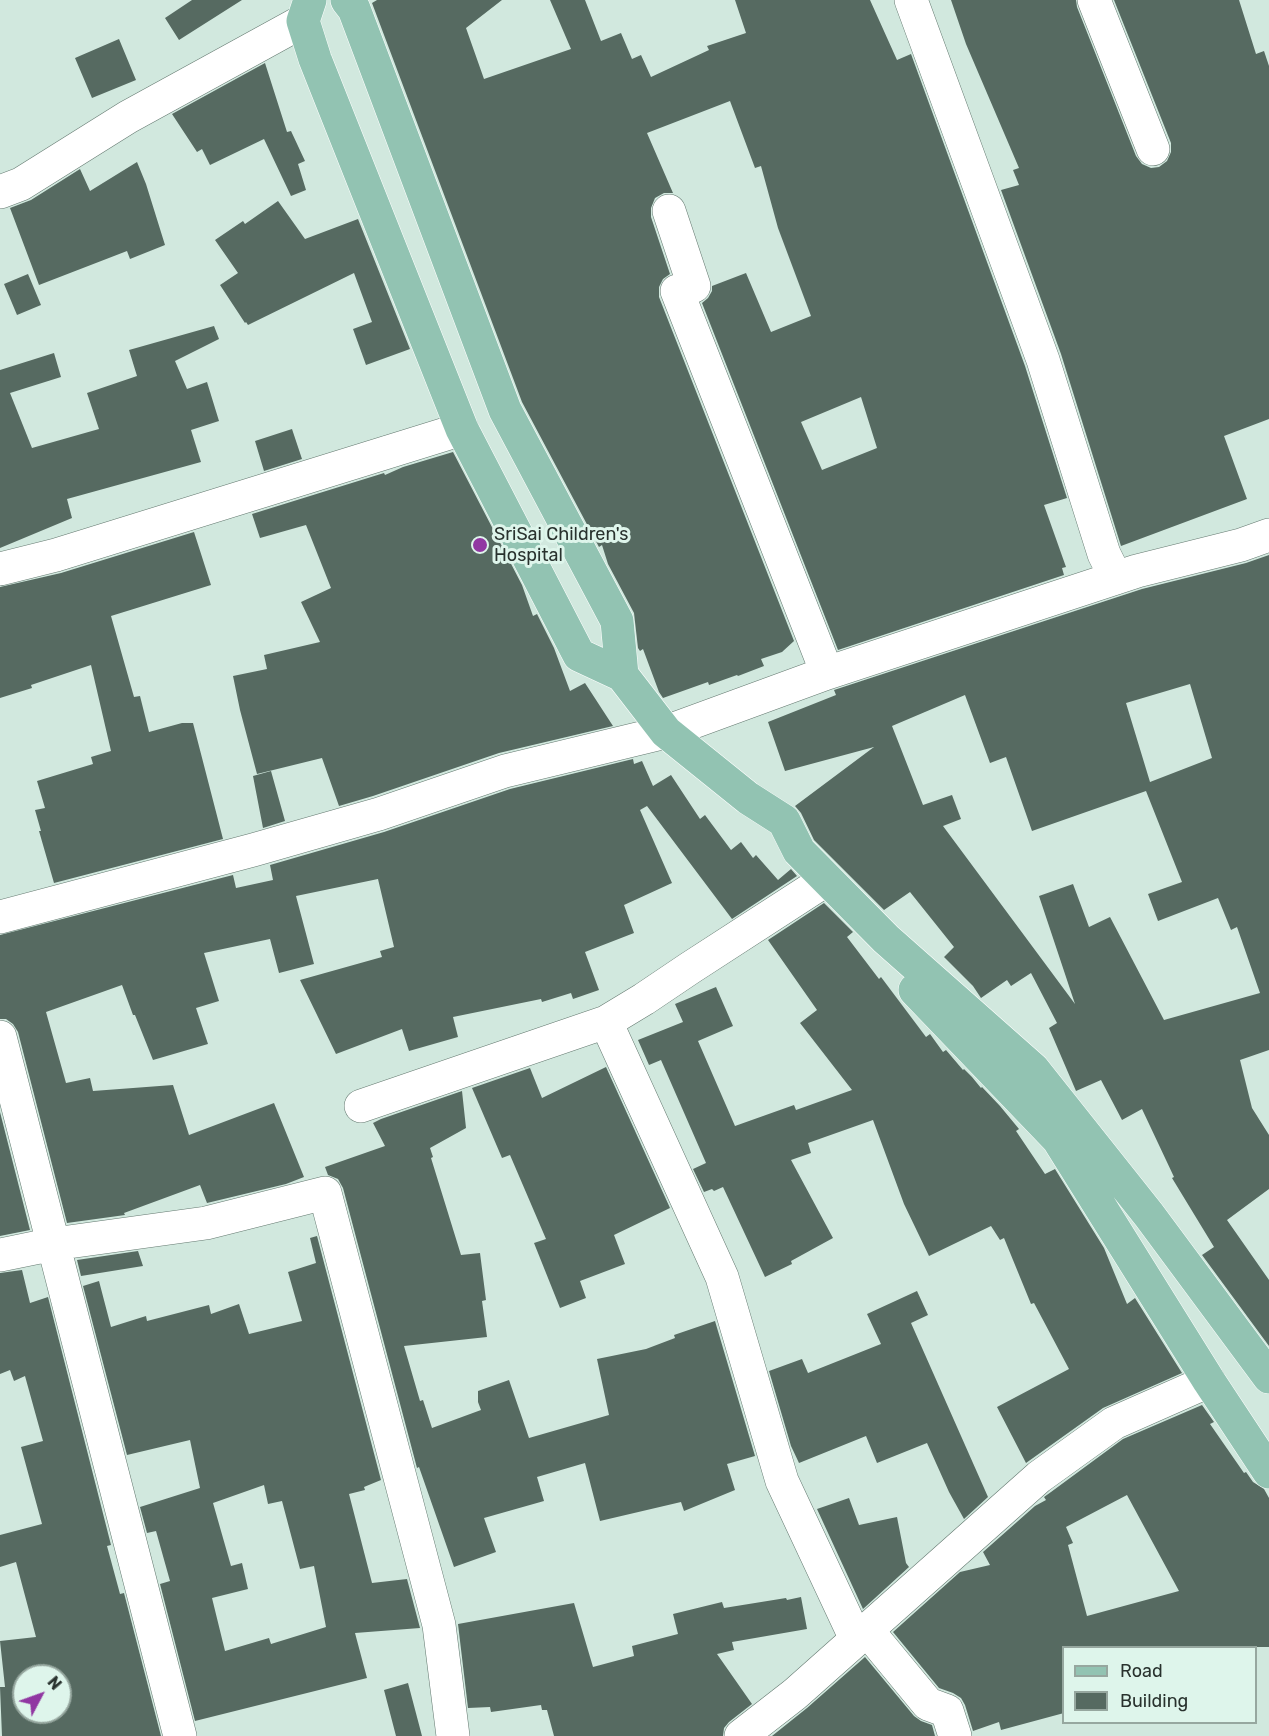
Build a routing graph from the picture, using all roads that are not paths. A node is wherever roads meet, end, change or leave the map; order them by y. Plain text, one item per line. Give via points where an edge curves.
1 (347, 0) edge
2 (911, 0) edge
3 (1094, 0) edge
4 (306, 10) edge
5 (1153, 149) dead end
6 (0, 192) edge
7 (669, 211) dead end
8 (462, 429) junction
9 (1269, 535) edge
10 (0, 569) edge
11 (1116, 578) junction
12 (827, 673) junction
13 (622, 675) junction
14 (666, 732) junction
15 (748, 798) junction
16 (815, 887) junction
17 (0, 917) edge
18 (606, 1022) junction
19 (0, 1038) edge
20 (361, 1106) dead end
21 (54, 1244) junction
22 (0, 1255) edge
23 (1269, 1377) edge
24 (1209, 1381) junction
25 (1269, 1472) edge
26 (862, 1635) junction
27 (180, 1736) edge
28 (453, 1736) edge
29 (741, 1736) edge
30 (955, 1736) edge

1 - 13 main road via 354,9 505,410 617,621
2 - 11 street via 1043,360 1104,554
3 - 5 street
4 - 6 street via 21,184
4 - 8 main road via 315,59
7 - 12 street via 694,286 677,291
8 - 10 street
8 - 13 main road via 579,655
9 - 11 street
11 - 12 street
12 - 14 street
13 - 14 main road
14 - 15 main road
14 - 17 street via 505,771 379,814
15 - 16 main road via 784,859
15 - 23 main road via 784,821 799,851 886,939 1033,1069 1149,1215
16 - 18 street
16 - 24 main road via 1058,1138
18 - 20 street
18 - 26 street via 722,1277 782,1481
19 - 21 street
21 - 22 street
21 - 27 street
21 - 28 street via 206,1223 326,1193 438,1625
24 - 25 main road
24 - 26 street via 1114,1423 1039,1477
26 - 29 street
26 - 30 street via 928,1704 947,1711

